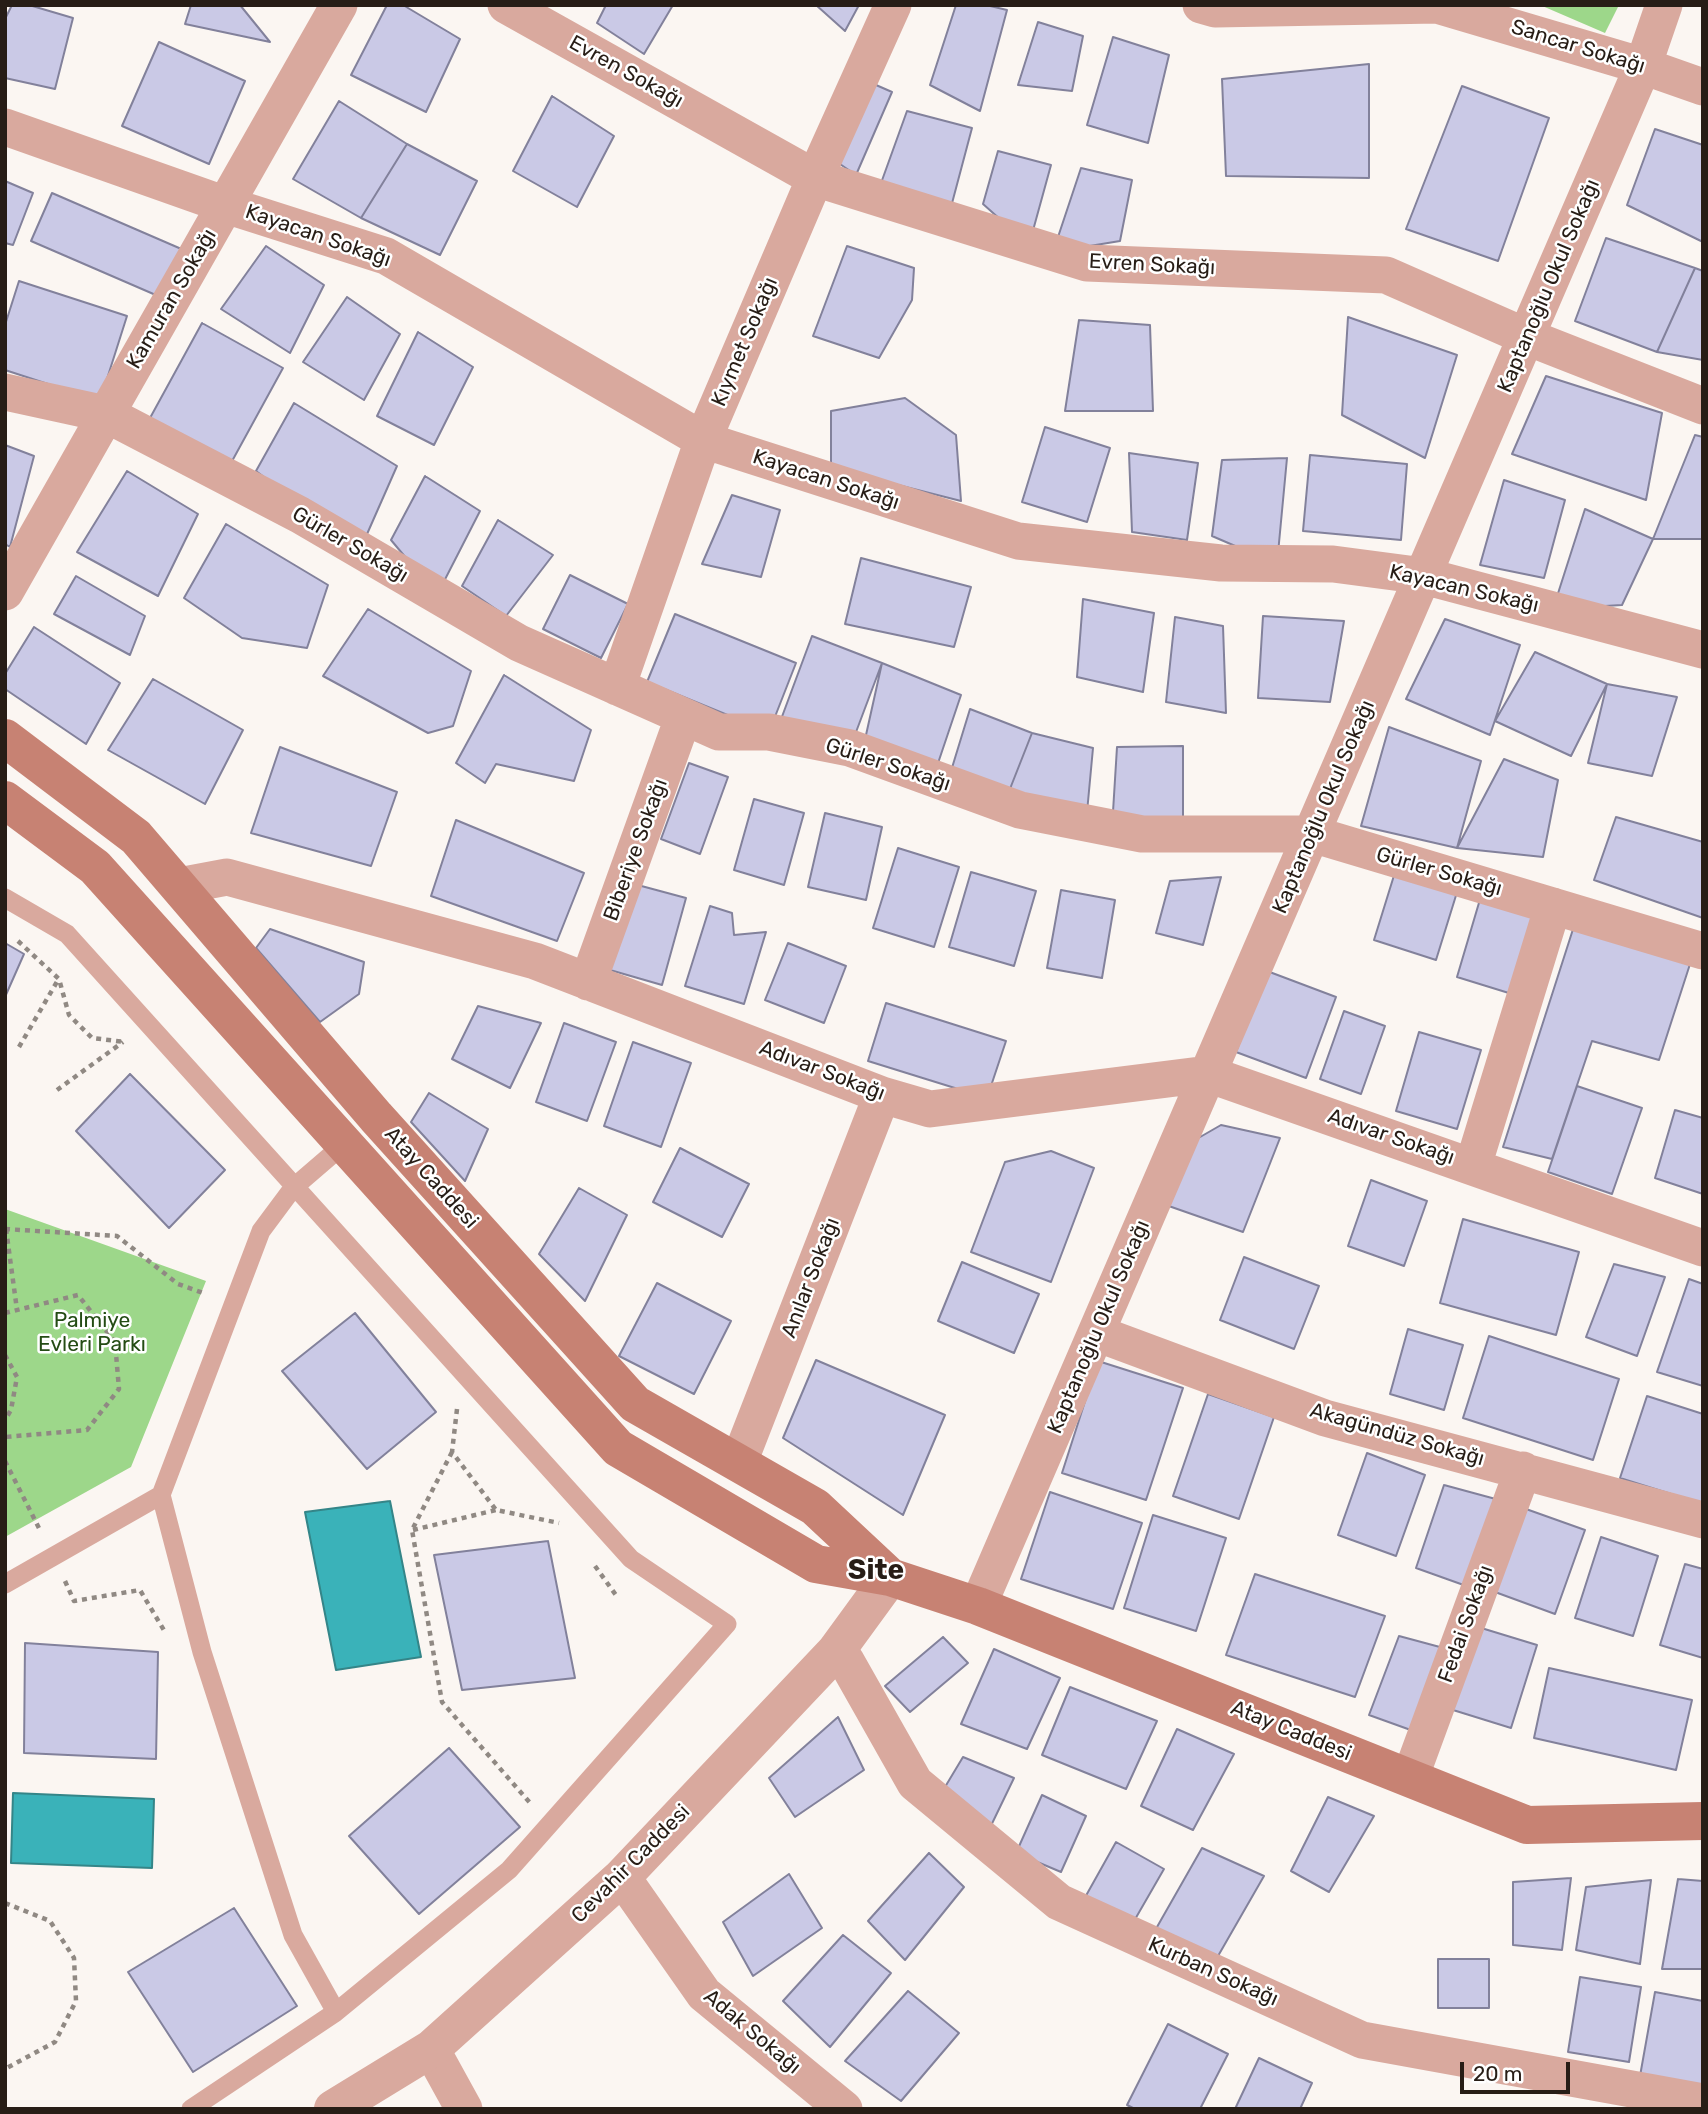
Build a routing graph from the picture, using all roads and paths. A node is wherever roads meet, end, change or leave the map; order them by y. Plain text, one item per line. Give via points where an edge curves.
1 (339, 5) edge
2 (506, 5) edge
3 (893, 5) edge
4 (1201, 5) edge
5 (1664, 5) edge
6 (1643, 66) junction
7 (1703, 87) edge
8 (5, 127) edge
9 (814, 178) junction
10 (226, 205) junction
11 (1527, 337) junction
12 (5, 392) edge
13 (1703, 406) edge
14 (106, 414) junction
15 (703, 440) junction
16 (1424, 576) junction
17 (5, 592) edge
18 (1703, 650) edge
19 (618, 687) junction
20 (683, 718) junction
21 (5, 738) edge
22 (5, 800) edge
23 (1312, 834) junction
24 (179, 886) junction
25 (5, 898) edge
26 (1553, 906) junction
27 (14, 938) dead end
28 (1703, 951) edge
29 (59, 979) junction
30 (588, 982) junction
31 (124, 1041) junction
32 (19, 1047) dead end
33 (134, 1050) dead end
34 (1208, 1074) junction
35 (57, 1090) dead end
36 (882, 1095) junction
37 (376, 1118) junction
38 (343, 1145) junction
39 (1473, 1166) junction
40 (293, 1188) junction
41 (5, 1229) edge
42 (1703, 1248) edge
43 (178, 1283) dead end
44 (17, 1310) junction
45 (5, 1313) edge
46 (1096, 1334) junction
47 (5, 1355) edge
48 (457, 1407) dead end
49 (5, 1420) edge
50 (5, 1437) edge
51 (453, 1452) junction
52 (739, 1462) junction
53 (6, 1463) edge
54 (1523, 1470) junction
55 (161, 1495) junction
56 (496, 1510) junction
57 (1703, 1520) edge
58 (566, 1525) dead end
59 (412, 1530) junction
60 (54, 1556) junction
61 (589, 1556) dead end
62 (890, 1577) junction
63 (5, 1584) edge
64 (618, 1598) dead end
65 (978, 1606) junction
66 (169, 1640) dead end
67 (836, 1651) junction
68 (1410, 1778) junction
69 (534, 1806) dead end
70 (1703, 1821) edge
71 (622, 1877) junction
72 (5, 1903) edge
73 (337, 2012) junction
74 (431, 2049) junction
75 (5, 2069) edge
76 (1703, 2102) edge
77 (191, 2109) edge
78 (333, 2109) edge
79 (464, 2109) edge
80 (844, 2109) edge

1 - 10 street, Kamuran Sokağı
2 - 9 street, Evren Sokağı
3 - 9 street, Kıymet Sokağı
4 - 6 street, Sancar Sokağı via 1214,9 1437,5
5 - 6 street, Kaptanoğlu Okul Sokağı
6 - 7 street, Sancar Sokağı
6 - 11 street, Kaptanoğlu Okul Sokağı
8 - 10 street, Kayacan Sokağı
9 - 11 street, Evren Sokağı via 1087,263 1386,275
9 - 15 street, Kıymet Sokağı
10 - 14 street, Kamuran Sokağı
10 - 15 street, Kayacan Sokağı via 386,256
11 - 13 street, Evren Sokağı
11 - 16 street, Kaptanoğlu Okul Sokağı
12 - 14 street, Gürler Sokağı
14 - 17 street, Kamuran Sokağı
14 - 19 street, Gürler Sokağı via 300,514 519,643
15 - 16 street, Kayacan Sokağı via 1018,541 1221,563 1333,564
15 - 19 street, Kıymet Sokağı
16 - 18 street, Kayacan Sokağı
16 - 23 street, Kaptanoğlu Okul Sokağı
19 - 20 street, Gürler Sokağı
20 - 23 street, Gürler Sokağı via 719,732 769,732 850,748 1020,810 1142,834
20 - 30 street, Biberiye Sokağı
21 - 24 main road, Atay Caddesi via 136,837
22 - 38 main road, Atay Caddesi via 95,867
23 - 26 street, Gürler Sokağı
23 - 34 street, Kaptanoğlu Okul Sokağı
24 - 30 street, Adıvar Sokağı via 227,877 534,961
24 - 37 main road, Atay Caddesi
25 - 40 lane via 66,934
26 - 28 street, Gürler Sokağı
26 - 39 street, Adıvar Sokağı
27 - 29 path
29 - 31 path via 69,1015 92,1038
29 - 32 path
30 - 36 street, Adıvar Sokağı
31 - 33 path
31 - 35 path
34 - 36 street, Adıvar Sokağı via 930,1109
34 - 39 street, Adıvar Sokağı
34 - 46 street, Kaptanoğlu Okul Sokağı
36 - 52 street, Anılar Sokağı
37 - 38 main road
37 - 52 main road, Atay Caddesi via 635,1404
38 - 40 lane
38 - 62 main road, Atay Caddesi via 618,1448 816,1564
39 - 42 street, Adıvar Sokağı
40 - 55 lane via 261,1231
40 - 73 lane via 631,1559 727,1624 509,1870
41 - 43 path via 117,1236
41 - 44 path
44 - 45 path
44 - 50 path via 78,1295 115,1342 119,1388 87,1430
46 - 54 street, Akagündüz Sokağı via 1325,1418
46 - 65 street, Kaptanoğlu Okul Sokağı
47 - 49 path via 17,1377 12,1410
48 - 51 path
51 - 56 path
51 - 59 path
52 - 62 main road, Atay Caddesi via 815,1507
53 - 60 path
54 - 57 street, Akagündüz Sokağı
54 - 68 street, Fedai Sokağı
55 - 60 lane
55 - 73 lane via 202,1652 293,1935
56 - 58 path
56 - 59 path
59 - 69 path via 442,1702
60 - 63 lane
60 - 66 path via 74,1601 140,1590
61 - 64 path
62 - 65 main road, Atay Caddesi
62 - 67 street, Cevahir Caddesi
65 - 68 main road, Atay Caddesi
67 - 71 street, Cevahir Caddesi
67 - 76 street, Kurban Sokağı via 915,1783 1059,1902 1362,2040
68 - 70 main road, Atay Caddesi via 1527,1825
71 - 74 street, Cevahir Caddesi
71 - 80 street, Adak Sokağı via 704,1994
72 - 75 path via 50,1922 74,1958 76,2001 55,2042
73 - 77 lane
74 - 78 street, Cevahir Caddesi
74 - 79 street

